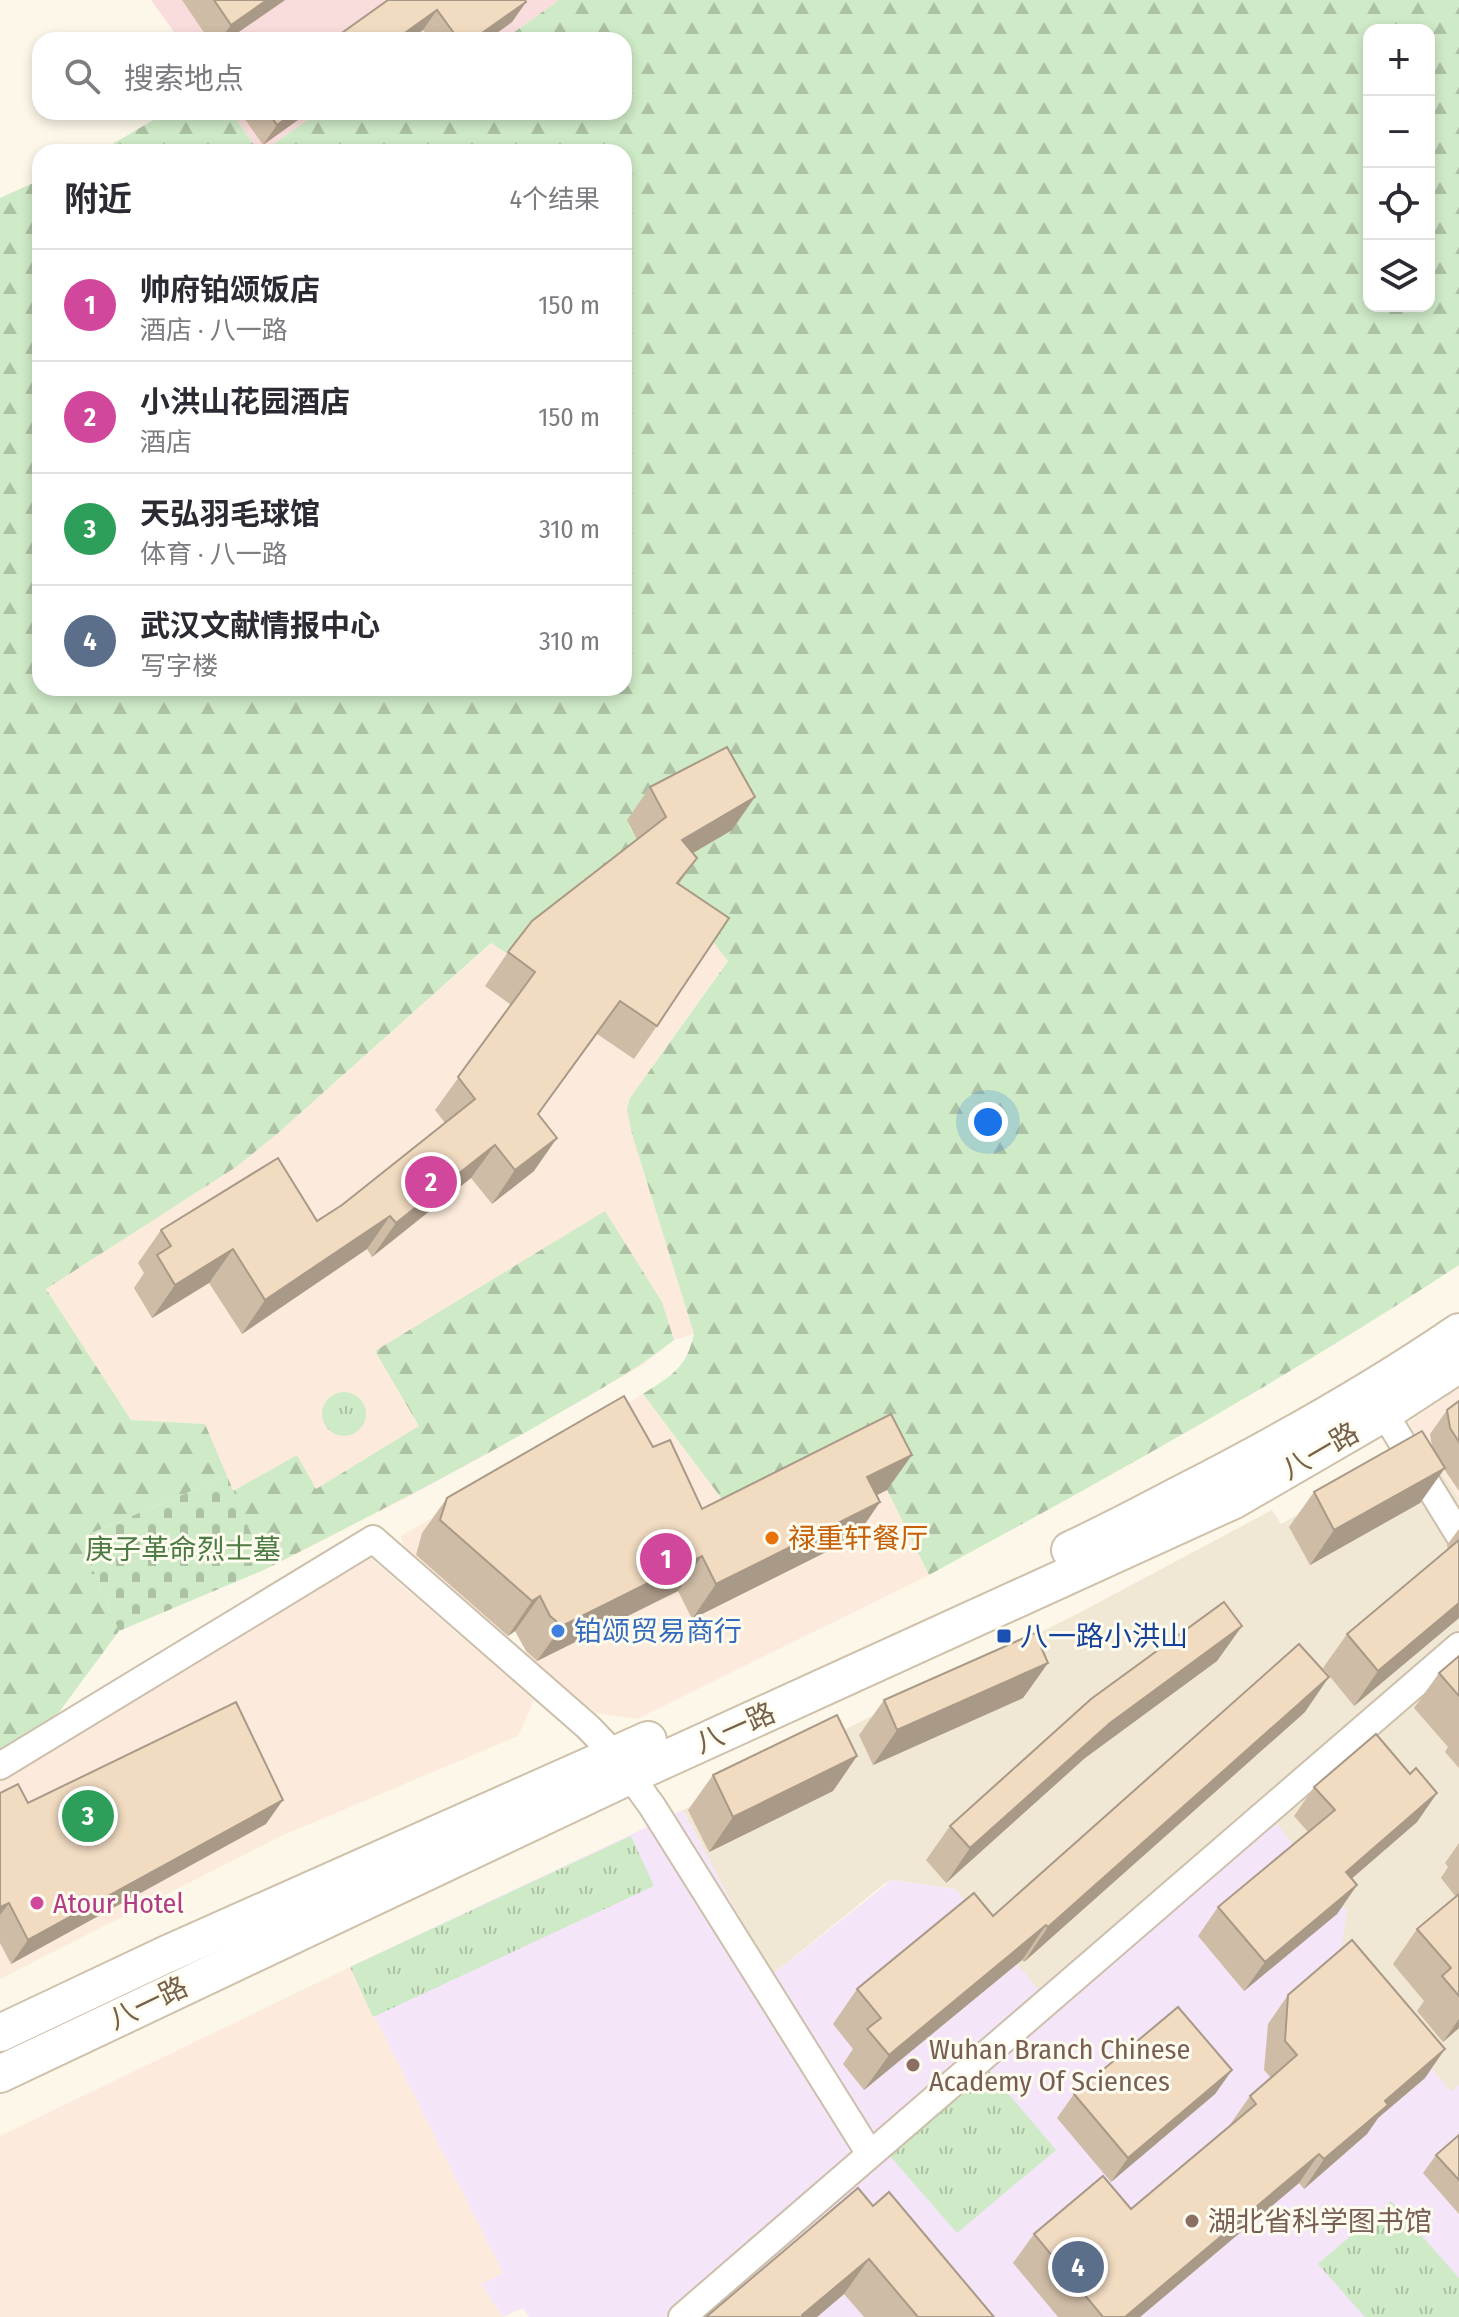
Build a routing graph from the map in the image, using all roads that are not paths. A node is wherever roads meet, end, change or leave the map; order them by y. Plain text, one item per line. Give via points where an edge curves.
1 (1459, 1332) edge
2 (1459, 1364) edge
3 (1384, 1413) junction
4 (1459, 1535) edge
5 (1459, 1646) edge
6 (623, 1765) junction
7 (0, 1766) edge
8 (0, 2033) edge
9 (0, 2074) edge
10 (870, 2154) junction
11 (682, 2317) edge

1 - 6 main road, 八一路 via 1290,1436 1096,1537
2 - 3 main road, 八一路
3 - 4 street
3 - 6 main road, 八一路 via 1183,1525
5 - 10 street
6 - 7 street via 588,1727 373,1539
6 - 8 main road, 八一路 via 165,1955
6 - 9 main road, 八一路
6 - 10 street
10 - 11 street

